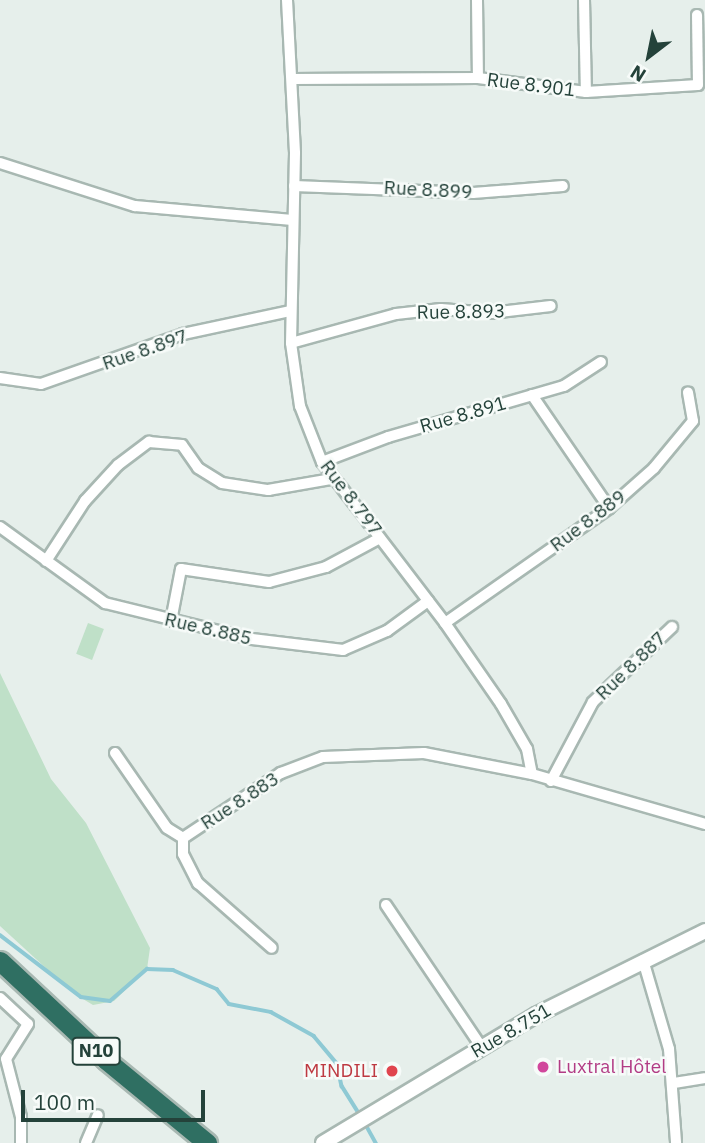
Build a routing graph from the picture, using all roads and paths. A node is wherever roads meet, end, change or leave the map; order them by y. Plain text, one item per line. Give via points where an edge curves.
1 (287, 0) edge
2 (477, 0) edge
3 (584, 0) edge
4 (697, 15) dead end
5 (478, 78) junction
6 (292, 79) junction
7 (702, 85) edge
8 (586, 92) junction
9 (0, 163) edge
10 (293, 186) junction
11 (563, 186) dead end
12 (292, 220) junction
13 (551, 306) dead end
14 (290, 311) junction
15 (291, 344) junction
16 (601, 362) dead end
17 (0, 377) edge
18 (688, 392) dead end
19 (532, 395) junction
20 (322, 462) junction
21 (332, 479) junction
22 (609, 508) junction
23 (0, 527) edge
24 (380, 538) junction
25 (46, 561) junction
26 (428, 601) junction
27 (171, 621) junction
28 (445, 623) junction
29 (673, 627) dead end
30 (115, 753) dead end
31 (532, 774) junction
32 (551, 781) junction
33 (705, 824) edge
34 (183, 838) junction
35 (386, 905) dead end
36 (705, 931) edge
37 (272, 948) dead end
38 (643, 960) junction
39 (0, 961) edge
40 (0, 998) edge
41 (482, 1048) junction
42 (705, 1078) edge
43 (674, 1083) junction
44 (98, 1115) dead end
45 (202, 1141) edge
46 (21, 1143) edge
47 (86, 1143) edge
48 (323, 1143) edge
49 (676, 1143) edge

1 - 6 street, Rue 8.797
2 - 5 street
3 - 8 street
4 - 7 street, Rue 8.901
5 - 6 street, Rue 8.901
5 - 8 street, Rue 8.901
6 - 10 street, Rue 8.797
7 - 8 street, Rue 8.901
9 - 12 street via 135,206
10 - 11 street, Rue 8.899 via 474,192
10 - 12 street, Rue 8.797
12 - 14 street, Rue 8.797
13 - 15 street, Rue 8.893 via 491,313 441,309 396,314
14 - 15 street, Rue 8.797
14 - 17 street, Rue 8.897 via 183,334 41,384
15 - 20 street, Rue 8.797 via 300,406
16 - 19 street, Rue 8.891 via 577,380
18 - 22 street, Rue 8.889 via 693,421 688,431
19 - 20 street, Rue 8.891
19 - 22 street
20 - 21 street, Rue 8.797
21 - 24 street, Rue 8.797
21 - 25 street via 268,490 222,483 198,468 182,445 149,442 118,465 85,501
22 - 28 street, Rue 8.889
23 - 25 street, Rue 8.885
24 - 26 street, Rue 8.797
24 - 27 street via 326,567 269,582 181,569
25 - 27 street, Rue 8.885 via 105,603
26 - 27 street, Rue 8.885 via 387,631 343,650 265,642
26 - 28 street, Rue 8.797
28 - 31 street, Rue 8.797 via 517,729
29 - 32 street, Rue 8.887 via 597,696
30 - 34 street, Rue 8.883 via 167,828
31 - 32 street
31 - 34 street, Rue 8.883 via 424,753 323,757 281,773
32 - 33 street
34 - 37 street via 183,854 198,883
35 - 41 street
36 - 38 main road, Rue 8.751
38 - 41 main road, Rue 8.751
38 - 43 street via 663,1022
39 - 45 highway, N10
40 - 46 street via 28,1024 6,1059 21,1117
41 - 48 main road, Rue 8.751
42 - 43 street
43 - 49 street
44 - 47 street

